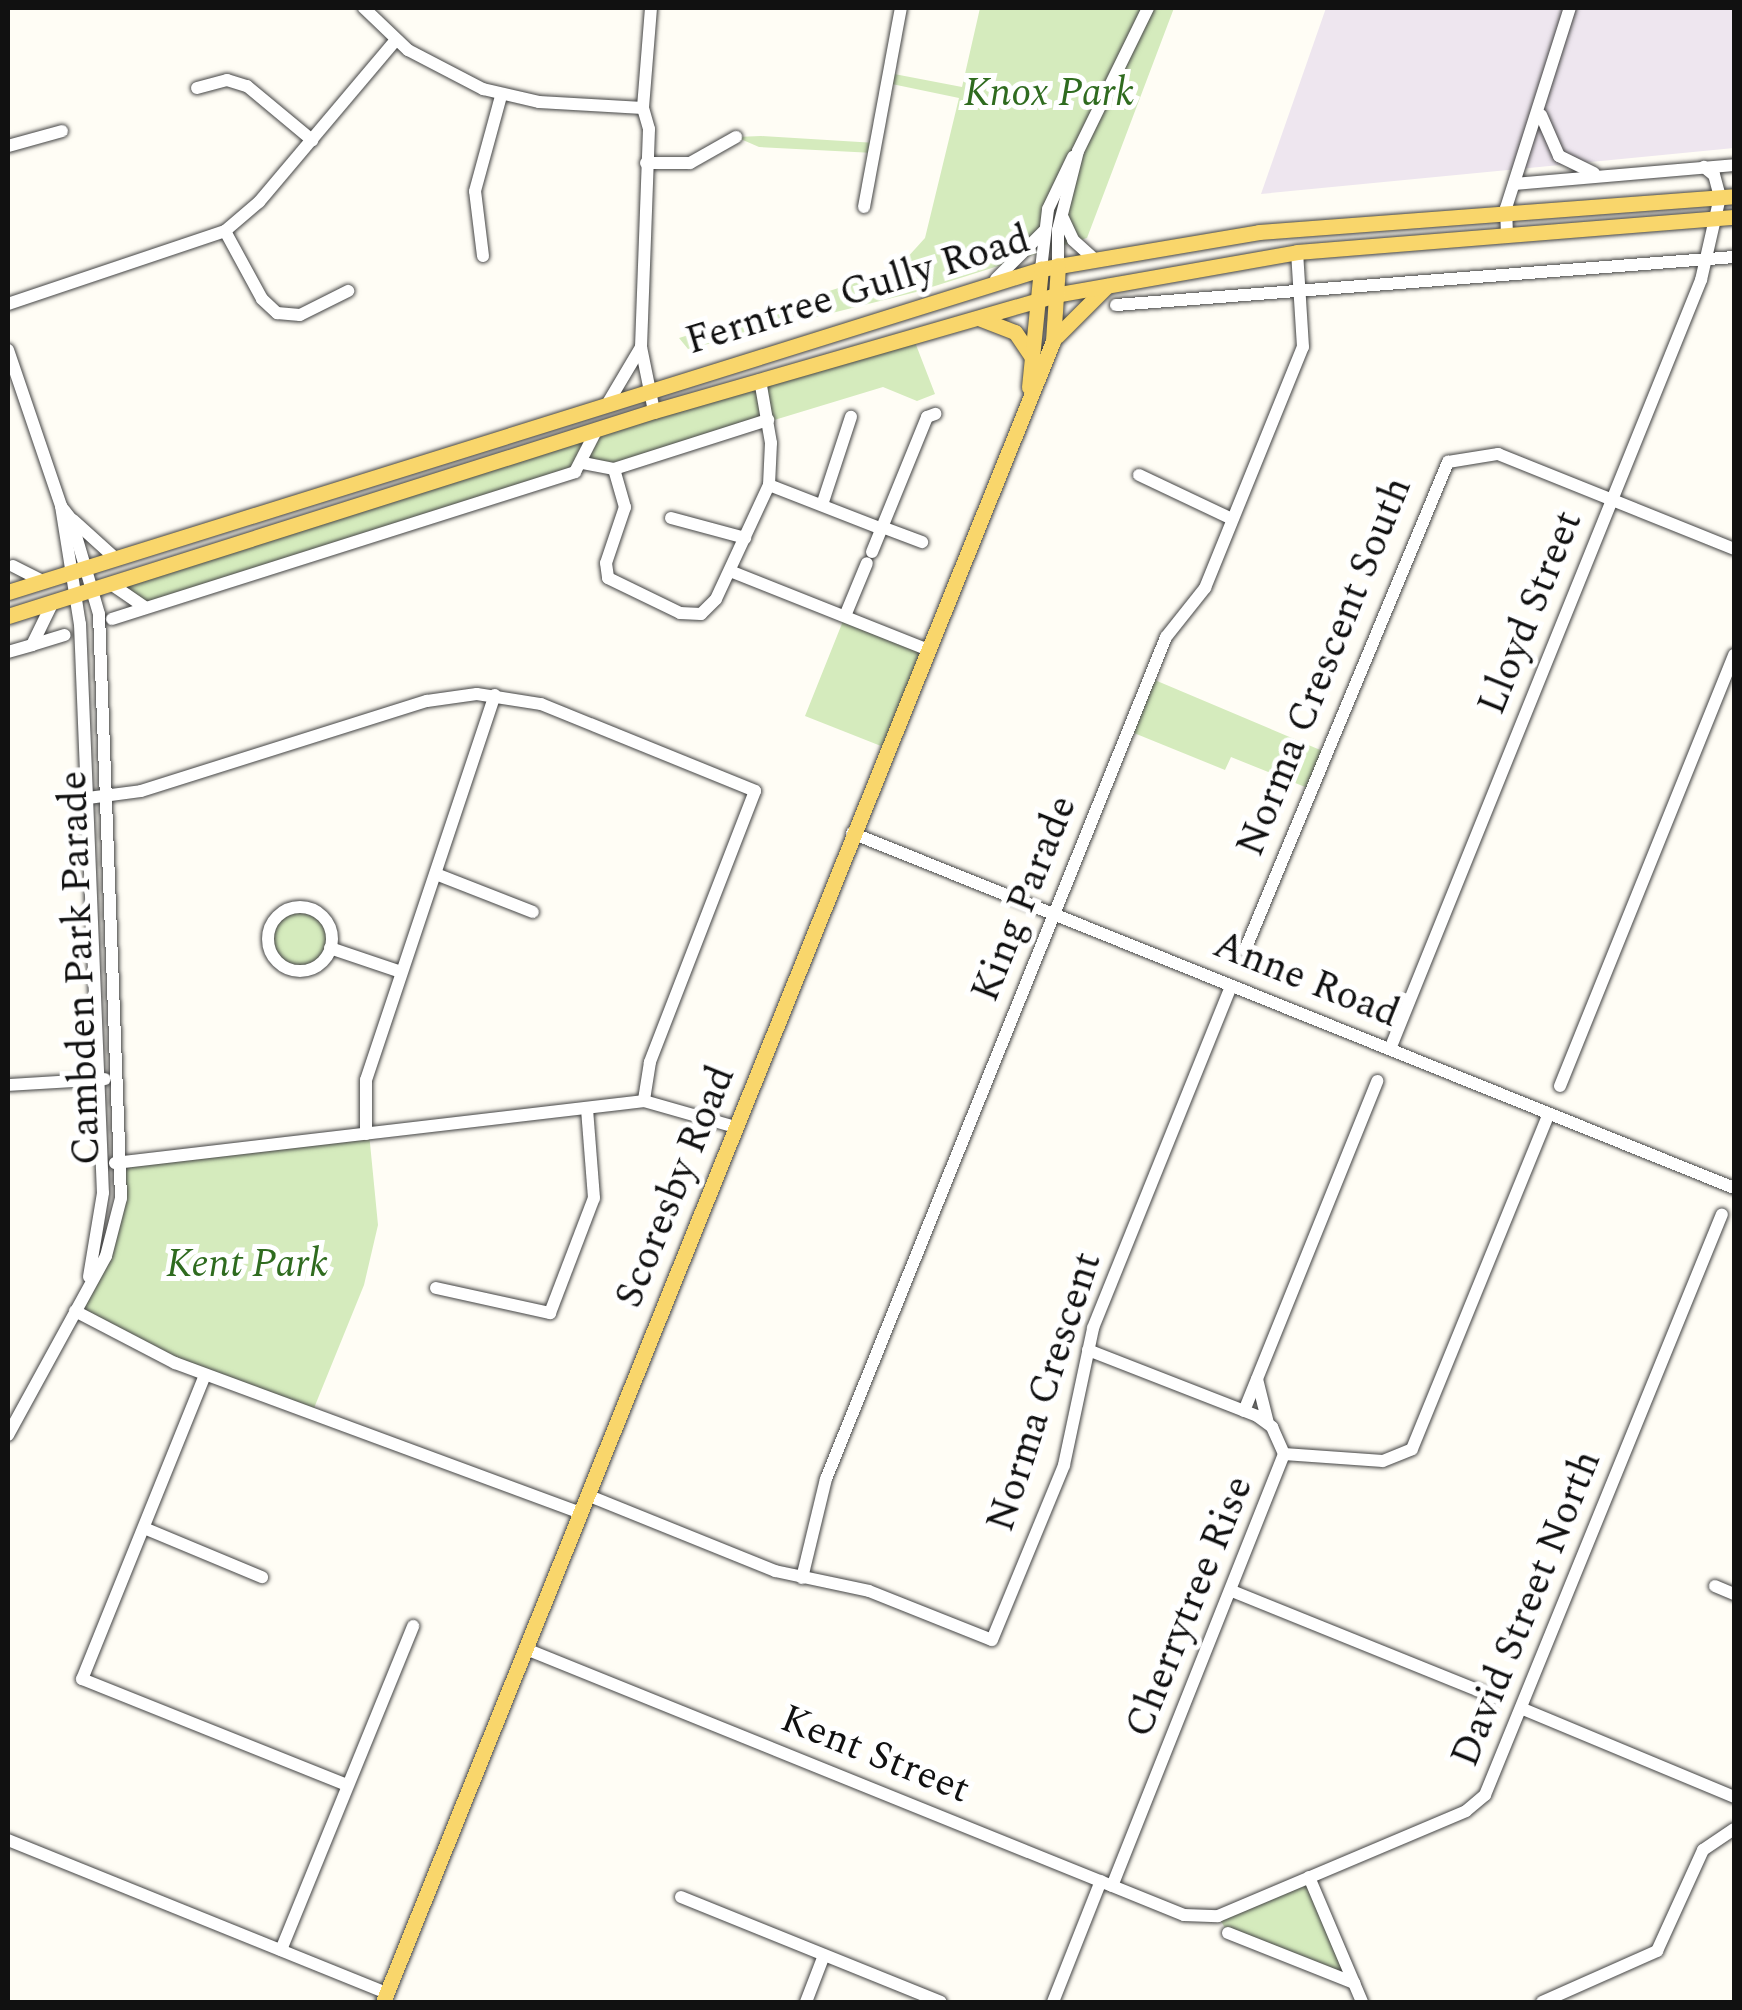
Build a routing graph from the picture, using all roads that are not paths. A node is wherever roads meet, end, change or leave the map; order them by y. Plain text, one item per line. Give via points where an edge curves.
1 (364, 8) edge
2 (651, 8) edge
3 (901, 8) edge
4 (1148, 8) edge
5 (1570, 8) edge
6 (396, 40) junction
7 (197, 88) dead end
8 (500, 96) junction
9 (643, 108) junction
10 (1541, 112) junction
11 (62, 132) dead end
12 (736, 136) dead end
13 (312, 140) junction
14 (8, 146) edge
15 (1078, 151) junction
16 (646, 163) junction
17 (1734, 165) edge
18 (1704, 167) junction
19 (1600, 175) junction
20 (1514, 184) junction
21 (1727, 197) edge
22 (864, 207) dead end
23 (1061, 214) junction
24 (1506, 214) junction
25 (1734, 217) edge
26 (1716, 218) junction
27 (225, 231) junction
28 (1044, 231) junction
29 (1506, 235) junction
30 (1297, 252) junction
31 (484, 256) dead end
32 (1092, 257) junction
33 (1734, 257) edge
34 (1706, 259) junction
35 (1058, 265) junction
36 (1040, 269) junction
37 (996, 280) junction
38 (1106, 286) junction
39 (1302, 290) junction
40 (348, 292) dead end
41 (1060, 294) junction
42 (1039, 300) junction
43 (8, 304) edge
44 (1116, 305) dead end
45 (980, 318) junction
46 (1053, 341) junction
47 (641, 348) junction
48 (8, 350) edge
49 (1031, 356) junction
50 (12, 380) edge
51 (760, 380) junction
52 (648, 389) junction
53 (1028, 396) junction
54 (609, 401) junction
55 (654, 411) junction
56 (935, 414) dead end
57 (851, 418) dead end
58 (768, 420) junction
59 (597, 429) junction
60 (583, 463) junction
61 (614, 469) junction
62 (1139, 475) dead end
63 (769, 485) junction
64 (1612, 499) junction
65 (822, 505) junction
66 (60, 506) junction
67 (671, 518) dead end
68 (71, 519) junction
69 (1232, 519) junction
70 (882, 528) junction
71 (745, 538) junction
72 (922, 542) dead end
73 (1734, 549) edge
74 (115, 558) junction
75 (34, 559) dead end
76 (10, 566) edge
77 (79, 569) junction
78 (730, 571) junction
79 (43, 581) junction
80 (111, 584) junction
81 (93, 590) junction
82 (8, 592) edge
83 (76, 595) junction
84 (54, 602) junction
85 (146, 608) junction
86 (8, 616) edge
87 (845, 616) junction
88 (112, 619) dead end
89 (64, 635) dead end
90 (100, 636) junction
91 (81, 638) junction
92 (32, 645) junction
93 (926, 649) junction
94 (8, 652) edge
95 (1734, 655) edge
96 (495, 695) junction
97 (88, 798) junction
98 (106, 798) junction
99 (852, 832) junction
100 (436, 874) junction
101 (533, 912) dead end
102 (1054, 914) junction
103 (330, 948) junction
104 (1246, 950) dead end
105 (401, 972) junction
106 (1232, 986) junction
107 (1390, 1050) junction
108 (117, 1079) junction
109 (98, 1080) junction
110 (1377, 1081) dead end
111 (8, 1085) edge
112 (1560, 1086) dead end
113 (644, 1102) junction
114 (587, 1109) junction
115 (1548, 1114) junction
116 (735, 1127) junction
117 (366, 1134) junction
118 (121, 1162) junction
119 (103, 1164) junction
120 (1734, 1186) edge
121 (1722, 1214) dead end
122 (436, 1288) dead end
123 (86, 1289) junction
124 (74, 1311) junction
125 (1088, 1350) junction
126 (205, 1375) junction
127 (1257, 1379) junction
128 (1244, 1411) junction
129 (1268, 1424) junction
130 (8, 1435) edge
131 (1284, 1454) junction
132 (588, 1495) junction
133 (580, 1512) junction
134 (144, 1528) junction
135 (262, 1577) dead end
136 (802, 1578) junction
137 (1716, 1586) dead end
138 (1232, 1591) junction
139 (1734, 1594) edge
140 (413, 1626) dead end
141 (526, 1649) junction
142 (1495, 1697) dead end
143 (1523, 1708) junction
144 (347, 1786) junction
145 (1734, 1796) edge
146 (1734, 1829) edge
147 (8, 1840) edge
148 (1309, 1877) junction
149 (1106, 1884) junction
150 (681, 1898) dead end
151 (1202, 1919) joint
152 (1228, 1933) dead end
153 (281, 1950) junction
154 (824, 1955) junction
155 (1354, 1983) junction
156 (386, 1998) edge
157 (806, 2002) edge
158 (941, 2002) edge
159 (1053, 2002) edge
160 (1362, 2002) edge
161 (1542, 2002) edge

1 - 6 street
2 - 9 street
3 - 22 street
4 - 15 street
5 - 10 street
6 - 8 street via 443,71
6 - 13 street
7 - 13 street via 227,80 247,86
8 - 9 street
8 - 31 street via 475,191
9 - 16 street
10 - 19 street via 1559,156
10 - 20 street
11 - 14 street
12 - 16 street via 690,163
13 - 27 street via 260,202
15 - 23 street
15 - 28 street via 1056,185
16 - 47 street
17 - 18 street
18 - 19 street
18 - 21 street
19 - 20 street
20 - 24 street
21 - 24 main road, Ferntree Gully Road
21 - 26 street, Lloyd Street
23 - 32 street via 1073,240
23 - 35 street
24 - 29 street
24 - 32 main road, Ferntree Gully Road via 1259,232
25 - 26 main road, Ferntree Gully Road
26 - 29 main road, Ferntree Gully Road
26 - 34 street, Lloyd Street
27 - 40 street via 262,299 277,313 300,315
27 - 43 street
28 - 36 street
28 - 37 street
29 - 30 main road, Ferntree Gully Road
30 - 38 main road, Ferntree Gully Road
30 - 39 street, King Parade
32 - 35 main road, Ferntree Gully Road
33 - 34 street
34 - 39 street
34 - 64 street, Lloyd Street
35 - 36 main road, Ferntree Gully Road
35 - 41 main road, Scoresby Road
36 - 37 main road, Ferntree Gully Road
36 - 42 main road, Scoresby Road
37 - 52 main road, Ferntree Gully Road
38 - 41 main road, Ferntree Gully Road
38 - 46 main road
39 - 44 street
39 - 69 street, King Parade via 1303,347
41 - 42 main road, Ferntree Gully Road
41 - 46 main road, Scoresby Road
42 - 45 main road, Ferntree Gully Road
42 - 49 main road, Scoresby Road
45 - 49 main road via 1015,332
45 - 51 main road, Ferntree Gully Road
46 - 53 main road, Scoresby Road
47 - 52 street
47 - 54 street
48 - 50 street
49 - 53 main road, Scoresby Road
50 - 66 street
51 - 55 main road, Ferntree Gully Road
51 - 58 street
52 - 54 main road, Ferntree Gully Road
52 - 55 street
53 - 93 main road, Scoresby Road
54 - 74 main road, Ferntree Gully Road
55 - 59 main road, Ferntree Gully Road
56 - 70 street via 927,417
57 - 65 street
58 - 61 street
58 - 63 street
59 - 60 street
59 - 80 main road, Ferntree Gully Road
60 - 61 street
60 - 85 street via 572,473
61 - 78 street via 626,503 606,563 613,585 696,615 713,604
62 - 69 street
63 - 65 street
63 - 71 street
64 - 73 street, Norma Crescent South
64 - 104 street, Norma Crescent South via 1498,454 1464,454 1442,467
64 - 107 street, Lloyd Street
65 - 70 street
66 - 68 street
66 - 77 street
67 - 71 street
68 - 74 street
68 - 77 street
69 - 102 street, King Parade via 1201,596 1166,637
70 - 72 street
70 - 87 street
71 - 78 street
74 - 77 main road, Ferntree Gully Road
75 - 76 street
76 - 79 street
77 - 79 main road, Ferntree Gully Road
77 - 81 street, Cambden Park Parade
77 - 83 street, Cambden Park Parade
78 - 87 street
79 - 82 main road, Ferntree Gully Road
80 - 81 main road, Ferntree Gully Road
80 - 85 street
81 - 83 main road, Ferntree Gully Road
81 - 90 street, Cambden Park Parade
83 - 84 main road, Ferntree Gully Road
83 - 91 street, Cambden Park Parade
84 - 86 main road, Ferntree Gully Road
84 - 92 street
85 - 88 street
87 - 93 street
89 - 92 street
90 - 91 street
90 - 98 street, Cambden Park Parade
91 - 97 street, Cambden Park Parade
92 - 94 street
93 - 99 main road, Scoresby Road
95 - 112 street
96 - 98 street via 427,701
96 - 100 street
96 - 113 street via 540,704 755,791 650,1062
97 - 98 street
97 - 109 street, Cambden Park Parade
98 - 108 street, Cambden Park Parade
99 - 102 street, Anne Road
99 - 116 main road, Scoresby Road
100 - 101 street
100 - 105 street
102 - 106 street, Anne Road
102 - 136 street, King Parade via 826,1479
103 - 103 street via 317,966 285,967 270,951 268,929 289,908 309,908 326,920
103 - 105 street
105 - 117 street via 366,1080
106 - 107 street, Anne Road
106 - 125 street, Norma Crescent
107 - 115 street, Anne Road
108 - 109 street
108 - 118 street, Cambden Park Parade
109 - 111 street
109 - 119 street, Cambden Park Parade
110 - 127 street
113 - 114 street
113 - 116 street via 682,1107
114 - 117 street
114 - 122 street via 594,1198 550,1313
115 - 120 street, Anne Road
115 - 131 street via 1412,1448 1383,1461
116 - 132 main road, Scoresby Road
117 - 118 street
118 - 119 street
118 - 123 street, Cambden Park Parade via 115,1233
119 - 123 street, Cambden Park Parade via 101,1224
121 - 143 street, David Street North
123 - 124 street, Cambden Park Parade
124 - 126 street
124 - 130 street, Cambden Park Parade
125 - 128 street
125 - 136 street, Norma Crescent via 1064,1465 992,1640 876,1594
126 - 133 street
126 - 134 street
127 - 128 street
127 - 129 street, Cherrytree Rise
128 - 129 street
129 - 131 street, Cherrytree Rise
131 - 138 street, Cherrytree Rise
132 - 133 main road, Scoresby Road
132 - 136 street, Norma Crescent
133 - 141 main road, Scoresby Road
134 - 135 street
134 - 144 street via 82,1680
137 - 139 street
138 - 142 street
138 - 149 street, Cherrytree Rise
140 - 144 street
141 - 149 street, Kent Street
141 - 156 main road, Scoresby Road
143 - 145 street
143 - 148 street, David Street North via 1478,1804
144 - 153 street
146 - 161 street via 1703,1850 1658,1950
147 - 153 street
148 - 151 street, David Street North
148 - 155 street
149 - 151 street, Kent Street
149 - 159 street, Cherrytree Rise
150 - 154 street
152 - 155 street
153 - 156 street
154 - 157 street
154 - 158 street
155 - 160 street

